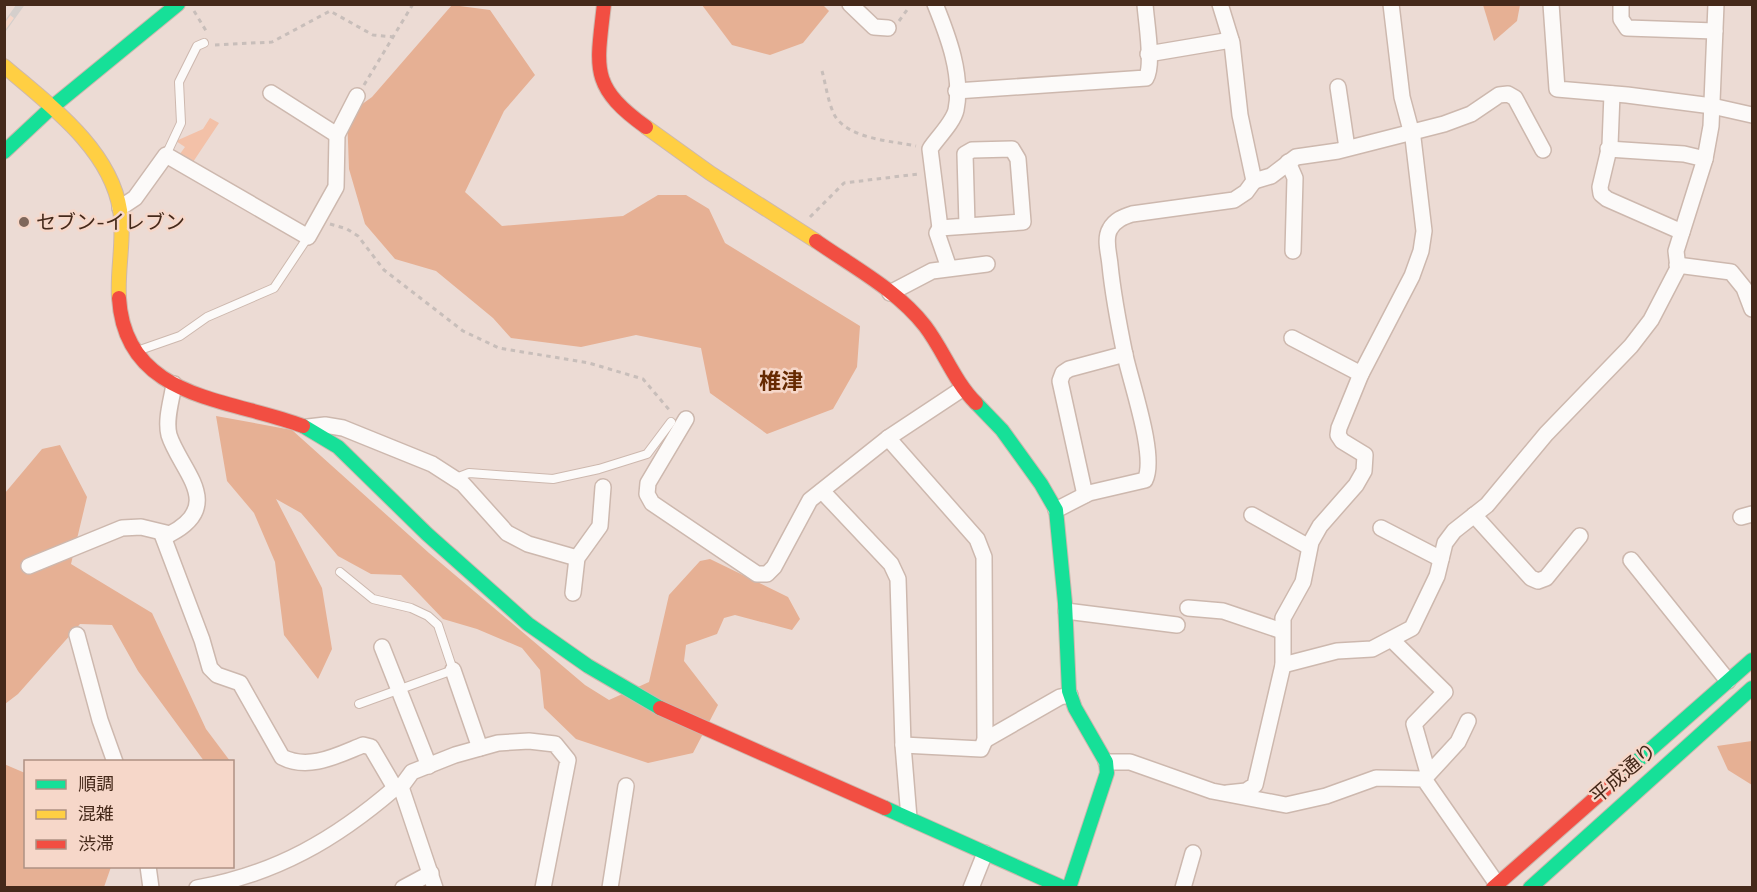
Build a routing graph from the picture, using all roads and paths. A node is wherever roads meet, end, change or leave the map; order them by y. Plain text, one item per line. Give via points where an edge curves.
1 (178, 4) edge
2 (190, 4) edge
3 (413, 4) edge
4 (604, 4) edge
5 (850, 4) edge
6 (935, 4) edge
7 (1145, 4) edge
8 (1220, 4) edge
9 (1391, 4) edge
10 (1551, 4) edge
11 (1621, 4) edge
12 (1716, 4) edge
13 (888, 28) dead end
14 (1715, 31) junction
15 (394, 37) junction
16 (1231, 40) junction
17 (204, 43) junction
18 (1148, 54) junction
19 (4, 66) edge
20 (822, 71) dead end
21 (1338, 87) dead end
22 (956, 91) junction
23 (271, 93) dead end
24 (1612, 94) junction
25 (357, 96) joint
26 (1712, 106) junction
27 (51, 108) junction
28 (1752, 116) edge
29 (1413, 133) junction
30 (338, 135) junction
31 (1347, 148) junction
32 (930, 149) junction
33 (1608, 149) junction
34 (1542, 150) dead end
35 (4, 152) edge
36 (166, 155) junction
37 (1705, 159) junction
38 (1288, 162) junction
39 (931, 172) junction
40 (1254, 181) junction
41 (120, 208) junction
42 (317, 221) junction
43 (968, 225) junction
44 (940, 228) junction
45 (800, 230) junction
46 (1682, 232) junction
47 (308, 237) junction
48 (1293, 251) dead end
49 (987, 264) dead end
50 (1677, 265) junction
51 (949, 268) junction
52 (890, 293) junction
53 (1752, 309) edge
54 (1292, 338) dead end
55 (136, 351) junction
56 (1125, 354) junction
57 (1361, 374) junction
58 (174, 384) junction
59 (962, 389) junction
60 (678, 420) junction
61 (308, 427) junction
62 (888, 438) junction
63 (455, 479) junction
64 (603, 487) dead end
65 (822, 490) junction
66 (1085, 495) junction
67 (1056, 510) junction
68 (1252, 515) dead end
69 (1474, 515) junction
70 (1381, 528) dead end
71 (162, 534) junction
72 (1581, 537) dead end
73 (1309, 547) junction
74 (577, 558) junction
75 (1441, 559) junction
76 (1631, 560) dead end
77 (29, 566) dead end
78 (340, 572) dead end
79 (573, 593) dead end
80 (1188, 608) dead end
81 (1066, 611) junction
82 (1178, 625) dead end
83 (1282, 631) junction
84 (77, 635) dead end
85 (1392, 640) junction
86 (382, 647) dead end
87 (1752, 660) edge
88 (1283, 665) junction
89 (453, 670) junction
90 (1728, 681) junction
91 (1752, 688) edge
92 (399, 690) junction
93 (1070, 695) junction
94 (360, 704) dead end
95 (1468, 721) dead end
96 (985, 740) junction
97 (903, 746) junction
98 (480, 748) junction
99 (114, 760) edge
100 (1106, 762) junction
101 (429, 766) junction
102 (1426, 776) junction
103 (626, 786) dead end
104 (398, 787) junction
105 (1227, 793) junction
106 (909, 818) junction
107 (985, 853) junction
108 (1193, 853) dead end
109 (148, 868) edge
110 (433, 880) edge
111 (235, 884) edge
112 (1495, 886) edge
113 (152, 888) edge
114 (197, 888) edge
115 (403, 888) edge
116 (543, 888) edge
117 (609, 888) edge
118 (971, 888) edge
119 (1064, 888) edge
120 (1069, 888) edge
121 (1183, 888) edge
122 (1530, 888) edge

1 - 27 street
2 - 17 path via 209,37
3 - 15 path
4 - 45 street via 598,58 611,98 710,173
5 - 13 street via 874,27
6 - 22 street via 951,43
7 - 18 street
8 - 16 street
9 - 29 street via 1402,98
10 - 24 street via 1557,90
11 - 14 street via 1621,19 1627,28
12 - 14 street
14 - 26 street
15 - 17 path via 373,34 330,11 272,42 219,46
15 - 25 path
16 - 18 street
16 - 40 street via 1240,115
17 - 36 lane via 197,46 179,82 181,123
18 - 22 street via 1146,78
19 - 27 street
20 - 32 path via 834,114 842,125 854,132
21 - 31 street
22 - 32 street via 956,112
23 - 30 street
24 - 26 street
24 - 33 street
25 - 30 street
26 - 28 street
26 - 37 street
27 - 35 street
27 - 41 street via 94,153 112,183
29 - 31 street
29 - 34 street via 1471,114 1508,94 1515,99
29 - 57 street via 1424,231 1421,251
30 - 42 street via 336,187
31 - 38 street via 1296,157
32 - 39 street
33 - 37 street
33 - 46 street via 1601,194
36 - 41 street via 135,198
36 - 47 street
37 - 46 street
38 - 40 street via 1271,176
38 - 48 street via 1294,178
39 - 44 street
39 - 45 path via 844,183
40 - 56 street via 1234,200 1132,214 1117,220 1109,230 1107,244
41 - 55 street via 118,304 122,323
42 - 47 street
42 - 60 path via 358,236 384,270 463,332 499,348 589,363 643,379
43 - 43 street via 1023,222 1018,159 1012,149 972,150 965,154
43 - 44 street
44 - 51 street via 937,233
45 - 52 street
46 - 50 street via 1676,251
47 - 55 lane via 274,288 207,317 180,336
49 - 51 street
50 - 53 street via 1731,272 1744,288
50 - 69 street via 1651,321 1631,346
51 - 52 street via 932,271
52 - 59 street via 926,327
54 - 57 street
55 - 58 street via 142,361
56 - 66 street via 1069,369 1060,381
56 - 66 street via 1146,439 1149,472 1145,480
57 - 73 street via 1338,435 1365,455 1364,471 1320,526
58 - 61 street via 207,400 286,418
58 - 71 street via 170,437 196,489 190,520 170,534
59 - 62 street
59 - 67 street via 1002,430
60 - 63 lane via 647,454 599,469 553,479 469,472
60 - 65 street via 646,494 757,574 767,574 774,567 810,500
61 - 63 street via 343,428 432,464
61 - 106 street via 331,441 438,544 540,634 621,687 668,712
62 - 65 street
62 - 96 street via 977,539 984,557
63 - 74 street via 507,534
64 - 74 street via 600,526
65 - 97 street via 891,564 898,579
66 - 67 street
67 - 81 street
68 - 73 street
69 - 72 street via 1538,581 1546,578
69 - 75 street via 1454,531 1445,543
70 - 75 street
71 - 77 street via 122,528
71 - 104 street via 210,668 217,675 240,683 282,757 291,762 310,763 363,745 371,747
73 - 83 street via 1304,582 1287,607
74 - 79 street
75 - 85 street via 1420,616 1412,628
76 - 90 street
78 - 89 lane via 373,599 428,616 438,625
80 - 83 street via 1223,611
81 - 82 street
81 - 93 street
83 - 88 street
84 - 99 street
85 - 88 street via 1372,649 1337,651
85 - 102 street via 1445,692 1414,724
86 - 92 street
87 - 90 street, 平成通り
88 - 105 street via 1255,785 1246,791
89 - 92 lane
89 - 98 street
90 - 112 street, 平成通り
91 - 122 street, 平成通り
92 - 94 lane
92 - 101 street
93 - 96 street
93 - 100 street
95 - 102 street via 1451,750
96 - 97 street via 981,749
97 - 106 street
98 - 101 street
98 - 116 street via 498,743 555,744 568,760
100 - 105 street via 1130,762
100 - 120 street via 1107,773
101 - 104 street via 412,772
102 - 105 street via 1376,778 1286,806
102 - 112 street
103 - 117 street
104 - 110 street
104 - 111 street via 365,815 305,854
106 - 107 street
107 - 118 street
107 - 119 street
108 - 121 street
109 - 113 street
110 - 115 street
111 - 114 street

